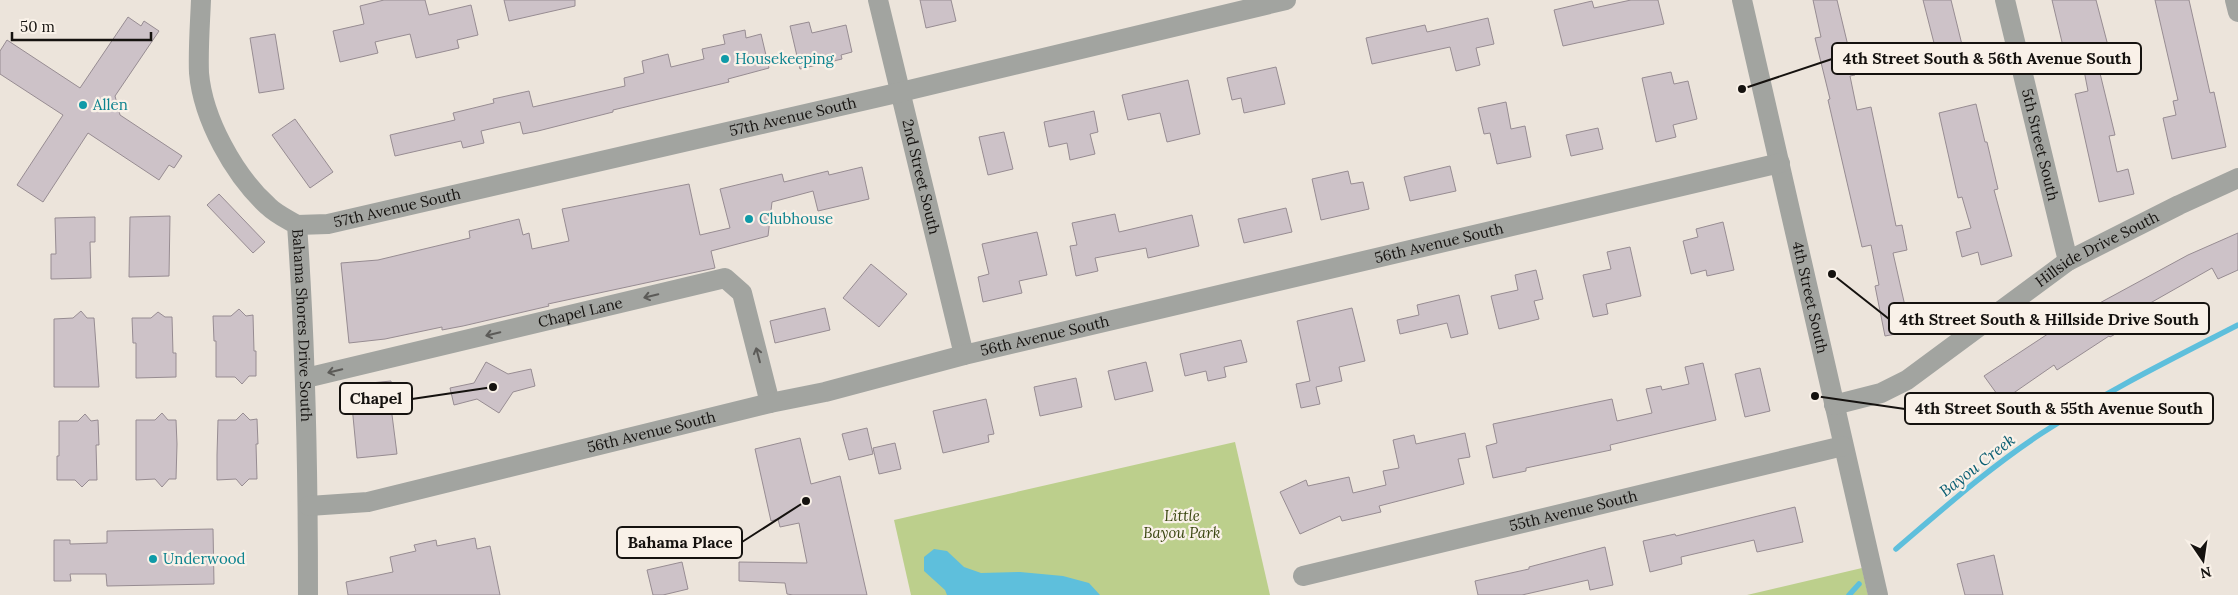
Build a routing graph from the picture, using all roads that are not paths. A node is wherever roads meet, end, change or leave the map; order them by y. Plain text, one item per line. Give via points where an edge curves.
1 (201, 0) edge
2 (878, 0) edge
3 (1286, 0) edge
4 (1742, 0) edge
5 (2005, 0) edge
6 (2235, 0) edge
7 (2238, 12) edge
8 (901, 92) junction
9 (1780, 163) junction
10 (2238, 178) edge
11 (297, 225) junction
12 (2068, 261) junction
13 (964, 355) junction
14 (306, 378) junction
15 (770, 403) junction
16 (1834, 405) junction
17 (1843, 446) junction
18 (309, 506) junction
19 (1303, 576) dead end
20 (308, 595) edge
21 (1878, 595) edge

1 - 11 street, Bahama Shores Drive South via 199,74 211,123 231,162 244,178 268,206
2 - 8 street, 2nd Street South
3 - 8 street, 57th Avenue South
4 - 9 street, 4th Street South
5 - 12 street, 5th Street South
6 - 7 street
8 - 11 street, 57th Avenue South via 328,224
8 - 13 street, 2nd Street South
9 - 13 street, 56th Avenue South
9 - 16 street, 4th Street South
10 - 12 street, Hillside Drive South
11 - 14 street, Bahama Shores Drive South
12 - 16 street, Hillside Drive South via 1907,380 1881,393
13 - 15 street, 56th Avenue South via 825,392
15 -> 14 street, Chapel Lane via 742,293 725,278
14 - 18 street, Bahama Shores Drive South
15 - 18 street, 56th Avenue South via 368,502
16 - 17 street, 4th Street South
17 - 19 street, 55th Avenue South
17 - 21 street, 4th Street South
18 - 20 street, Bahama Shores Drive South

